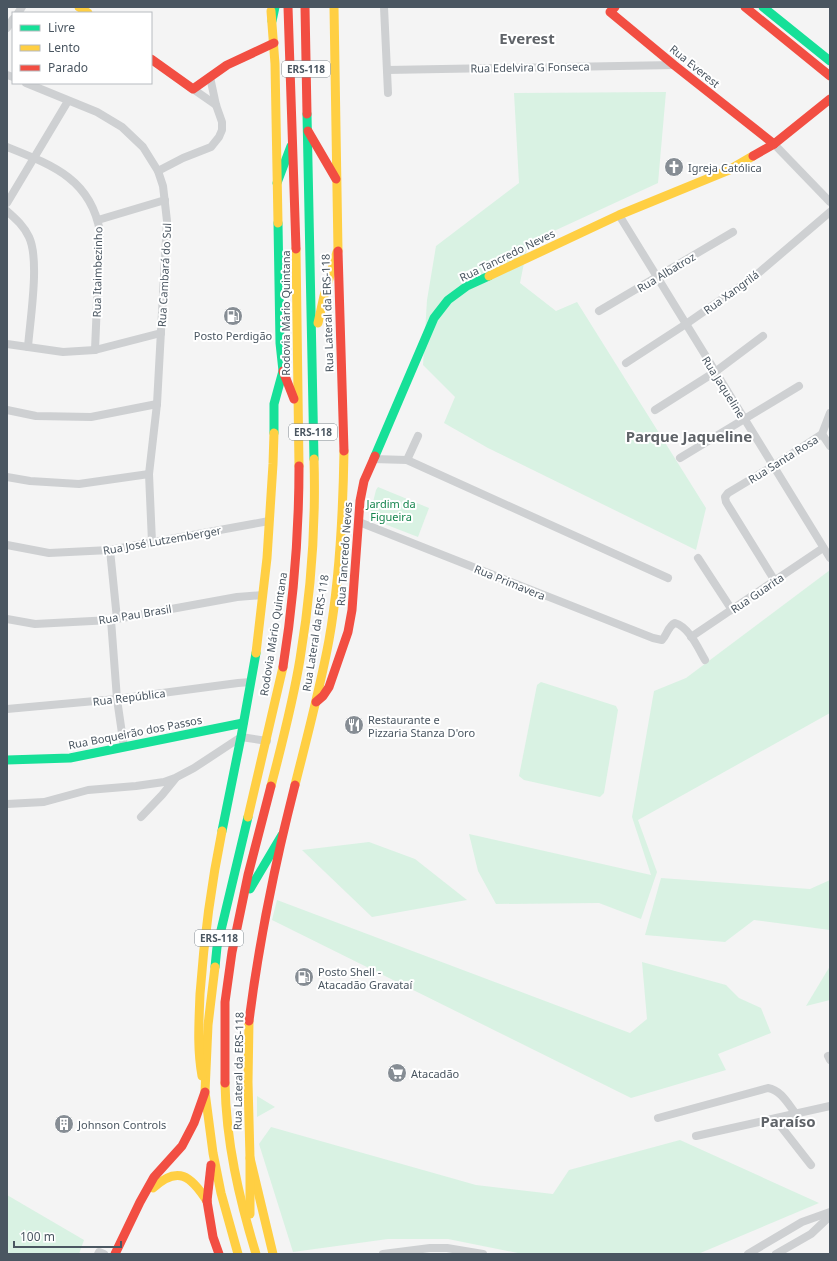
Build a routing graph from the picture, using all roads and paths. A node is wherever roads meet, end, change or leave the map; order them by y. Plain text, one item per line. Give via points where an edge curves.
1 (270, 7) edge
2 (275, 7) edge
3 (288, 7) edge
4 (305, 7) edge
5 (334, 7) edge
6 (384, 7) edge
7 (745, 7) edge
8 (763, 7) edge
9 (609, 9) edge
10 (272, 21) junction
11 (274, 43) junction
12 (152, 60) edge
13 (830, 61) edge
14 (674, 65) junction
15 (387, 70) junction
16 (830, 76) edge
17 (210, 77) junction
18 (28, 84) edge
19 (49, 84) edge
20 (193, 89) junction
21 (44, 91) junction
22 (388, 93) dead end
23 (830, 99) edge
24 (68, 101) junction
25 (216, 105) junction
26 (308, 130) junction
27 (294, 139) junction
28 (774, 144) junction
29 (7, 147) edge
30 (34, 158) junction
31 (158, 171) junction
32 (336, 179) junction
33 (277, 183) junction
34 (165, 200) junction
35 (830, 202) edge
36 (7, 203) edge
37 (7, 211) edge
38 (830, 212) edge
39 (619, 215) junction
40 (98, 220) junction
41 (733, 232) dead end
42 (337, 252) junction
43 (657, 277) junction
44 (599, 312) dead end
45 (686, 324) junction
46 (160, 333) junction
47 (764, 336) dead end
48 (7, 344) edge
49 (28, 347) junction
50 (95, 350) junction
51 (312, 360) junction
52 (626, 363) dead end
53 (283, 371) junction
54 (715, 372) junction
55 (799, 386) dead end
56 (157, 404) junction
57 (298, 408) junction
58 (7, 410) edge
59 (655, 410) dead end
60 (830, 413) edge
61 (744, 419) junction
62 (822, 434) junction
63 (418, 436) dead end
64 (830, 446) edge
65 (680, 458) dead end
66 (373, 460) junction
67 (407, 460) junction
68 (773, 466) junction
69 (149, 474) junction
70 (7, 477) edge
71 (269, 521) junction
72 (360, 522) junction
73 (152, 542) junction
74 (7, 545) edge
75 (823, 548) junction
76 (110, 550) junction
77 (698, 558) dead end
78 (830, 558) edge
79 (668, 578) dead end
80 (775, 581) junction
81 (263, 595) junction
82 (732, 610) junction
83 (7, 619) edge
84 (114, 619) junction
85 (691, 636) junction
86 (329, 638) junction
87 (346, 638) junction
88 (705, 660) dead end
89 (251, 682) junction
90 (117, 699) junction
91 (316, 702) junction
92 (7, 709) edge
93 (242, 723) junction
94 (241, 737) junction
95 (267, 741) junction
96 (124, 747) junction
97 (7, 760) edge
98 (175, 778) junction
99 (7, 804) edge
100 (140, 817) dead end
101 (282, 835) junction
102 (241, 904) junction
103 (205, 1092) junction
104 (830, 1106) edge
105 (796, 1114) junction
106 (658, 1118) dead end
107 (775, 1119) junction
108 (696, 1136) dead end
109 (213, 1153) junction
110 (250, 1158) junction
111 (811, 1165) dead end
112 (207, 1201) junction
113 (140, 1202) junction
114 (830, 1212) edge
115 (830, 1216) edge
116 (250, 1235) junction
117 (98, 1254) edge
118 (104, 1254) edge
119 (115, 1254) edge
120 (219, 1254) edge
121 (238, 1254) edge
122 (256, 1254) edge
123 (273, 1254) edge
124 (383, 1254) edge
125 (484, 1254) edge
126 (748, 1254) edge
127 (776, 1254) edge

1 - 10 main road
2 - 10 main road
3 - 27 main road, Rodovia Mário Quintana / ERS-118
4 - 26 main road, ERS-118
5 - 32 main road, Rua Lateral da ERS-118
6 - 15 street
7 - 16 main road
8 - 13 main road
9 - 14 main road, Rua Everest
10 - 11 main road
11 - 17 main road via 241,57
11 - 33 main road
12 - 20 main road
14 - 15 street, Rua Edelvira G Fonseca
14 - 28 main road, Rua Everest
15 - 22 street
17 - 20 main road
17 - 25 street
18 - 21 street, Rua Cambará do Sul
19 - 21 street
20 - 25 street
21 - 24 street, Rua Cambará do Sul
23 - 28 main road, Rua Tancredo Neves
24 - 30 street
24 - 31 street, Rua Cambará do Sul via 97,112 122,127 143,147
25 - 31 street via 222,130 216,143 205,151 183,158
26 - 32 main road
26 - 51 main road, ERS-118
27 - 33 main road
27 - 57 main road, Rodovia Mário Quintana / ERS-118
28 - 35 street
28 - 39 main road, Rua Tancredo Neves via 729,170
29 - 30 street, Rua Itaimbezinho
30 - 36 street
30 - 40 street, Rua Itaimbezinho via 67,175 85,194
31 - 34 street, Rua Cambará do Sul
32 - 42 main road, Rua Lateral da ERS-118
33 - 53 main road via 280,343
34 - 40 street
34 - 46 street, Rua Cambará do Sul via 167,221
37 - 49 street via 22,225 33,249 34,270
38 - 45 street, Rua Xangrilá via 755,276
39 - 43 street, Rua Jaqueline
39 - 66 main road, Rua Tancredo Neves via 467,286 448,300 434,318
40 - 50 street, Rua Itaimbezinho via 100,244
41 - 43 street, Rua Albatroz
42 - 51 main road via 322,303
42 - 86 main road, Rua Lateral da ERS-118 via 344,452 343,504 340,554
43 - 44 street, Rua Albatroz
43 - 45 street, Rua Jaqueline
45 - 52 street, Rua Xangrilá
45 - 54 street, Rua Jaqueline
46 - 50 street
46 - 56 street, Rua Cambará do Sul
47 - 54 street
48 - 49 street
49 - 50 street via 63,352
51 - 102 main road, ERS-118 via 315,499 305,624 287,725
53 - 57 main road
53 - 71 main road via 274,404
54 - 59 street
54 - 61 street, Rua Jaqueline
55 - 61 street
56 - 58 street via 91,417 36,416
56 - 69 street, Rua Cambará do Sul
57 - 95 main road, Rodovia Mário Quintana / ERS-118 via 299,511 296,569 290,623
60 - 62 street, Rua Santa Rosa
61 - 65 street
61 - 68 street, Rua Jaqueline
62 - 64 street
62 - 68 street, Rua Santa Rosa
63 - 67 street
66 - 67 street
66 - 72 main road, Rua Tancredo Neves via 362,488
67 - 79 street
68 - 75 street, Rua Jaqueline
68 - 80 street, Rua Santa Rosa via 725,497
69 - 70 street via 78,484
69 - 73 street, Rua Cambará do Sul
71 - 73 street, Rua José Lutzemberger
71 - 81 main road
72 - 85 street, Rua Primavera via 653,638 662,640 670,625 675,623 681,625
72 - 87 main road, Rua Tancredo Neves via 352,610
73 - 76 street, Rua José Lutzemberger
74 - 76 street, Rua José Lutzemberger via 49,554
75 - 78 street, Rua Jaqueline
75 - 80 street, Rua Guarita
76 - 84 street
77 - 82 street
80 - 82 street, Rua Guarita
81 - 84 street, Rua Pau Brasil via 237,597
81 - 89 main road
82 - 85 street, Rua Guarita
83 - 84 street, Rua Pau Brasil via 35,624
84 - 90 street
85 - 88 street
86 - 87 main road
86 - 91 main road, Rua Lateral da ERS-118
87 - 91 main road, Rua Tancredo Neves via 329,687
89 - 90 street, Rua República
89 - 93 main road
90 - 92 street, Rua República
90 - 96 street
91 - 101 main road, Rua Lateral da ERS-118
93 - 94 main road
93 - 96 main road, Rua Boqueirão dos Passos
94 - 95 street
94 - 98 street
94 - 103 main road via 212,882 203,949 198,1036
95 - 103 main road, Rodovia Mário Quintana / ERS-118 via 217,947 208,1025
96 - 97 main road, Rua Boqueirão dos Passos via 70,758
98 - 99 street via 154,784 76,792 44,802
98 - 100 street
101 - 102 main road
101 - 110 main road, Rua Lateral da ERS-118 via 257,958 249,1023
102 - 116 main road, ERS-118 via 226,994 224,1067 229,1142
103 - 109 main road, Rodovia Mário Quintana / ERS-118
103 - 113 main road via 194,1123 182,1146 154,1178
104 - 105 street
105 - 106 street via 779,1092 768,1088
105 - 107 street
107 - 108 street
107 - 111 street
109 - 112 main road
109 - 121 main road, Rodovia Mário Quintana / ERS-118
110 - 116 main road
110 - 123 main road, Rua Lateral da ERS-118
112 - 113 main road via 194,1183 180,1175 172,1175 163,1179
112 - 120 main road via 213,1237
113 - 119 main road
114 - 126 street via 802,1222
115 - 127 street via 811,1234
116 - 122 main road, ERS-118
117 - 118 street
124 - 125 street via 447,1248

